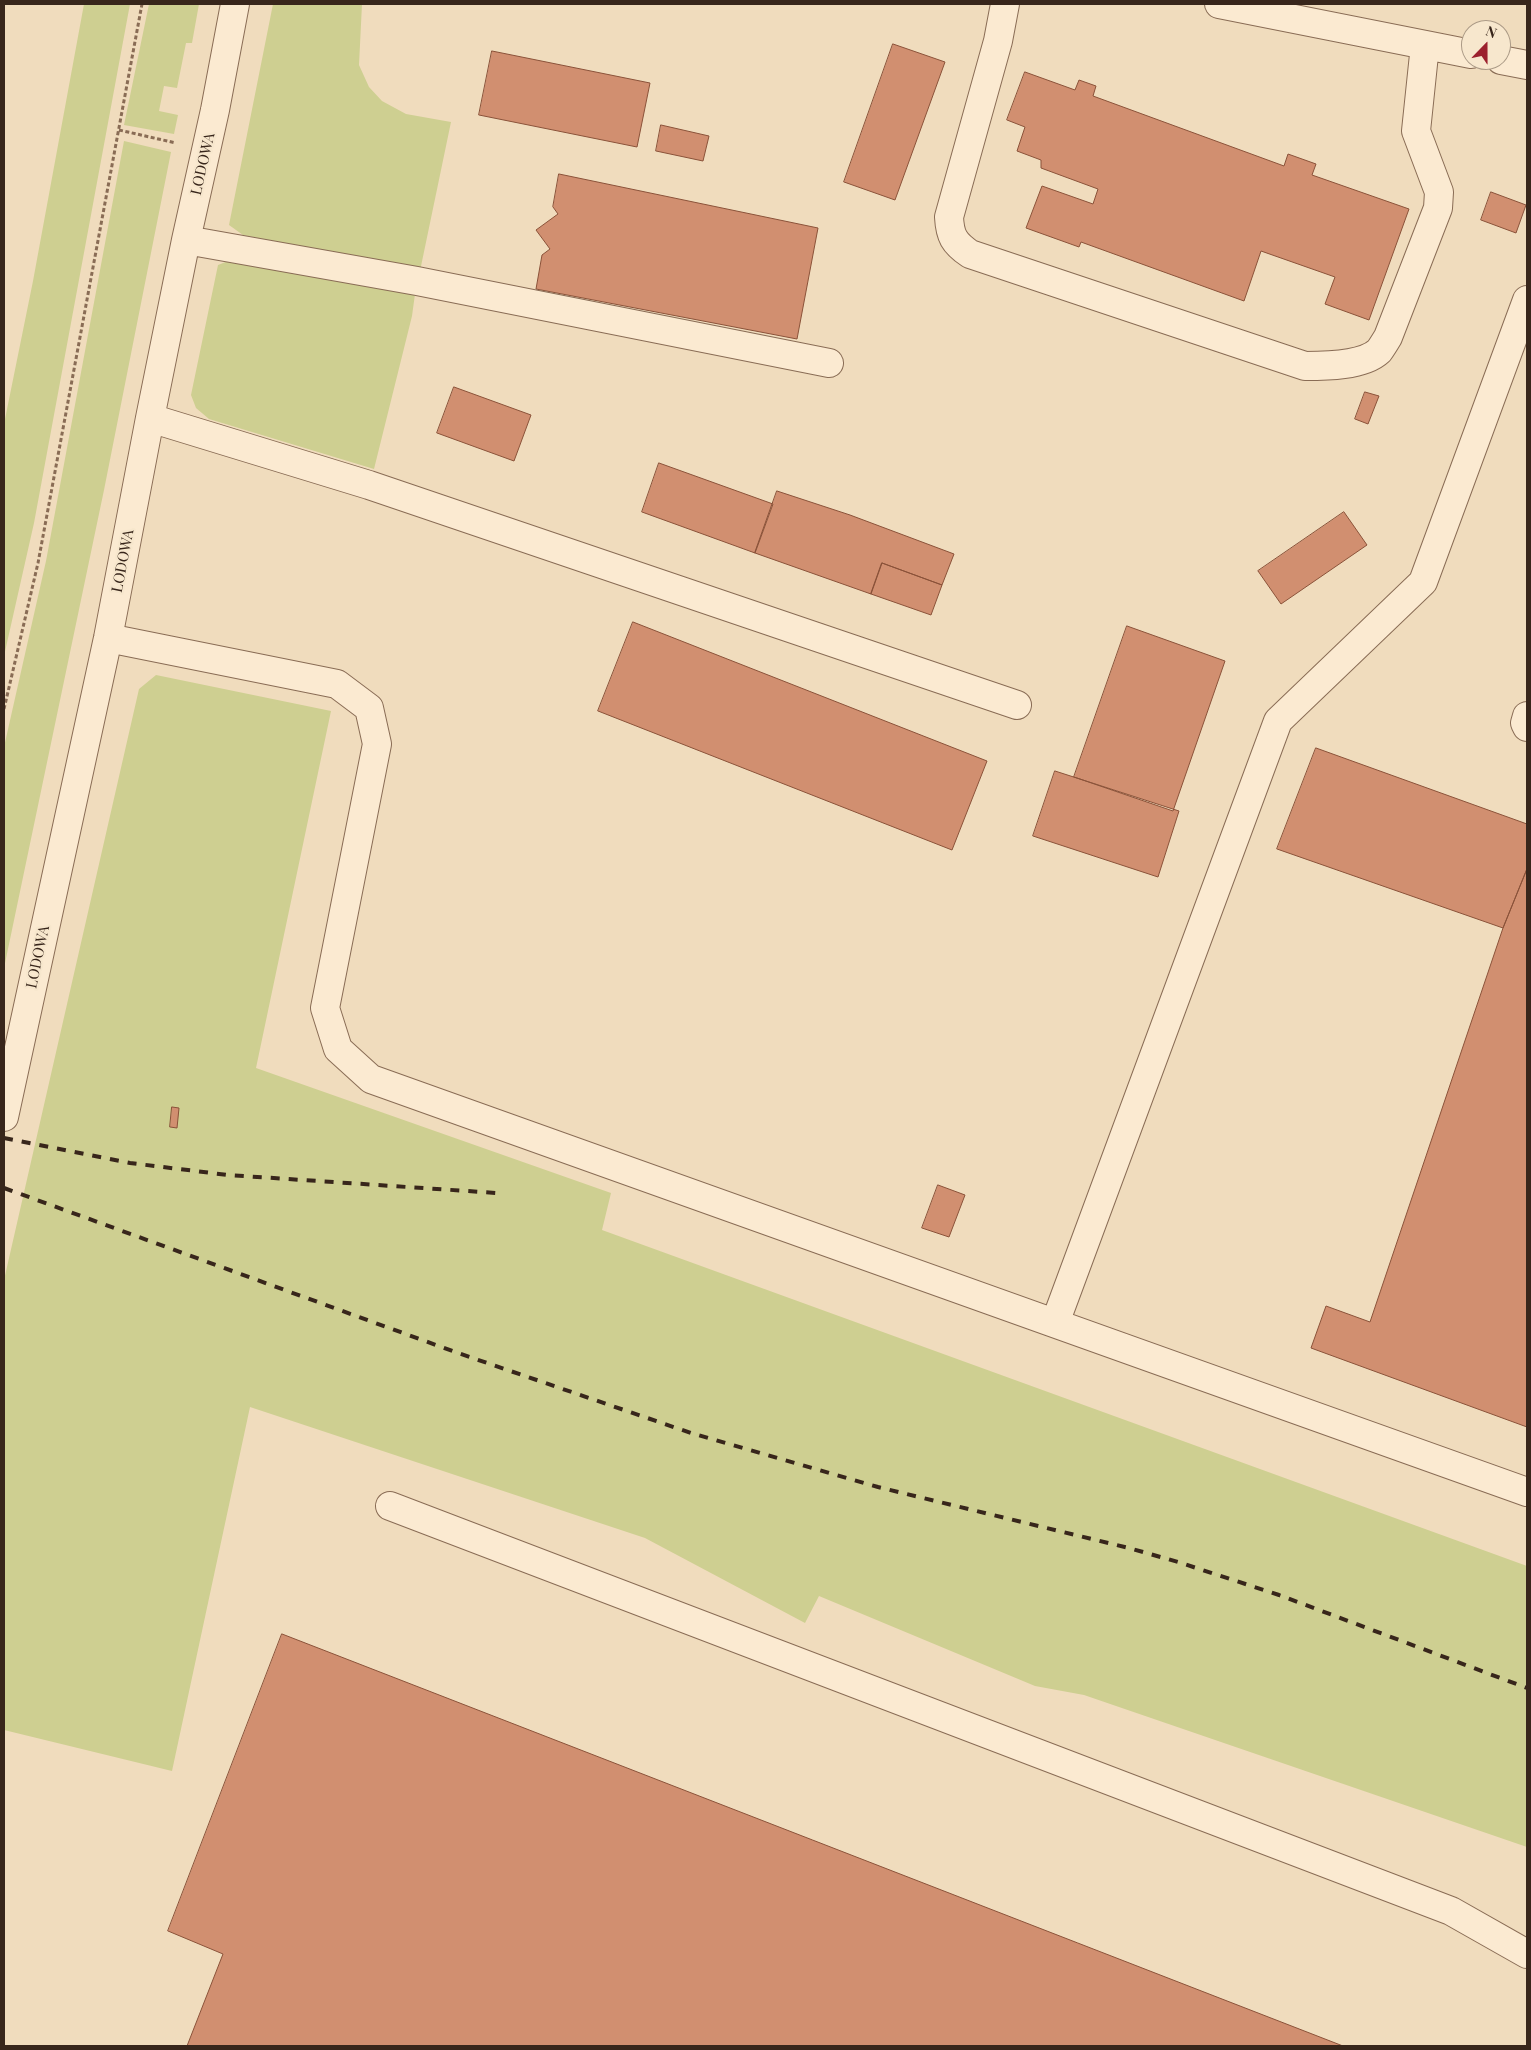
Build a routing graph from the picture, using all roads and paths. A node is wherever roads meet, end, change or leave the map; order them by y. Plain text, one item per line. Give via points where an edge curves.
1 (142, 4) edge
2 (235, 4) edge
3 (1005, 4) edge
4 (1219, 4) edge
5 (1425, 45) junction
6 (1461, 52) edge
7 (1511, 62) edge
8 (1527, 65) edge
9 (186, 240) junction
10 (1527, 300) edge
11 (829, 363) dead end
12 (150, 418) junction
13 (108, 638) junction
14 (1017, 705) dead end
15 (4, 709) edge
16 (1527, 716) edge
17 (1527, 727) edge
18 (4, 1117) edge
19 (1055, 1323) junction
20 (1527, 1492) edge
21 (390, 1506) dead end
22 (1527, 1954) edge

1 - 15 path via 38,564
2 - 9 street, LODOWA
3 - 5 street via 998,41 949,217 950,232 959,246 970,254 1304,366 1332,366 1378,352 1388,338 1438,208 1439,192 1416,131
4 - 5 street
5 - 6 street
7 - 8 street
9 - 11 street via 418,281
9 - 12 street, LODOWA
10 - 19 street via 1423,582 1278,721
12 - 13 street, LODOWA
12 - 14 street via 369,485
13 - 18 street, LODOWA
13 - 19 street via 337,684 369,708 377,744 325,1008 338,1049 371,1079
16 - 17 street
19 - 20 street
21 - 22 street via 1451,1911

